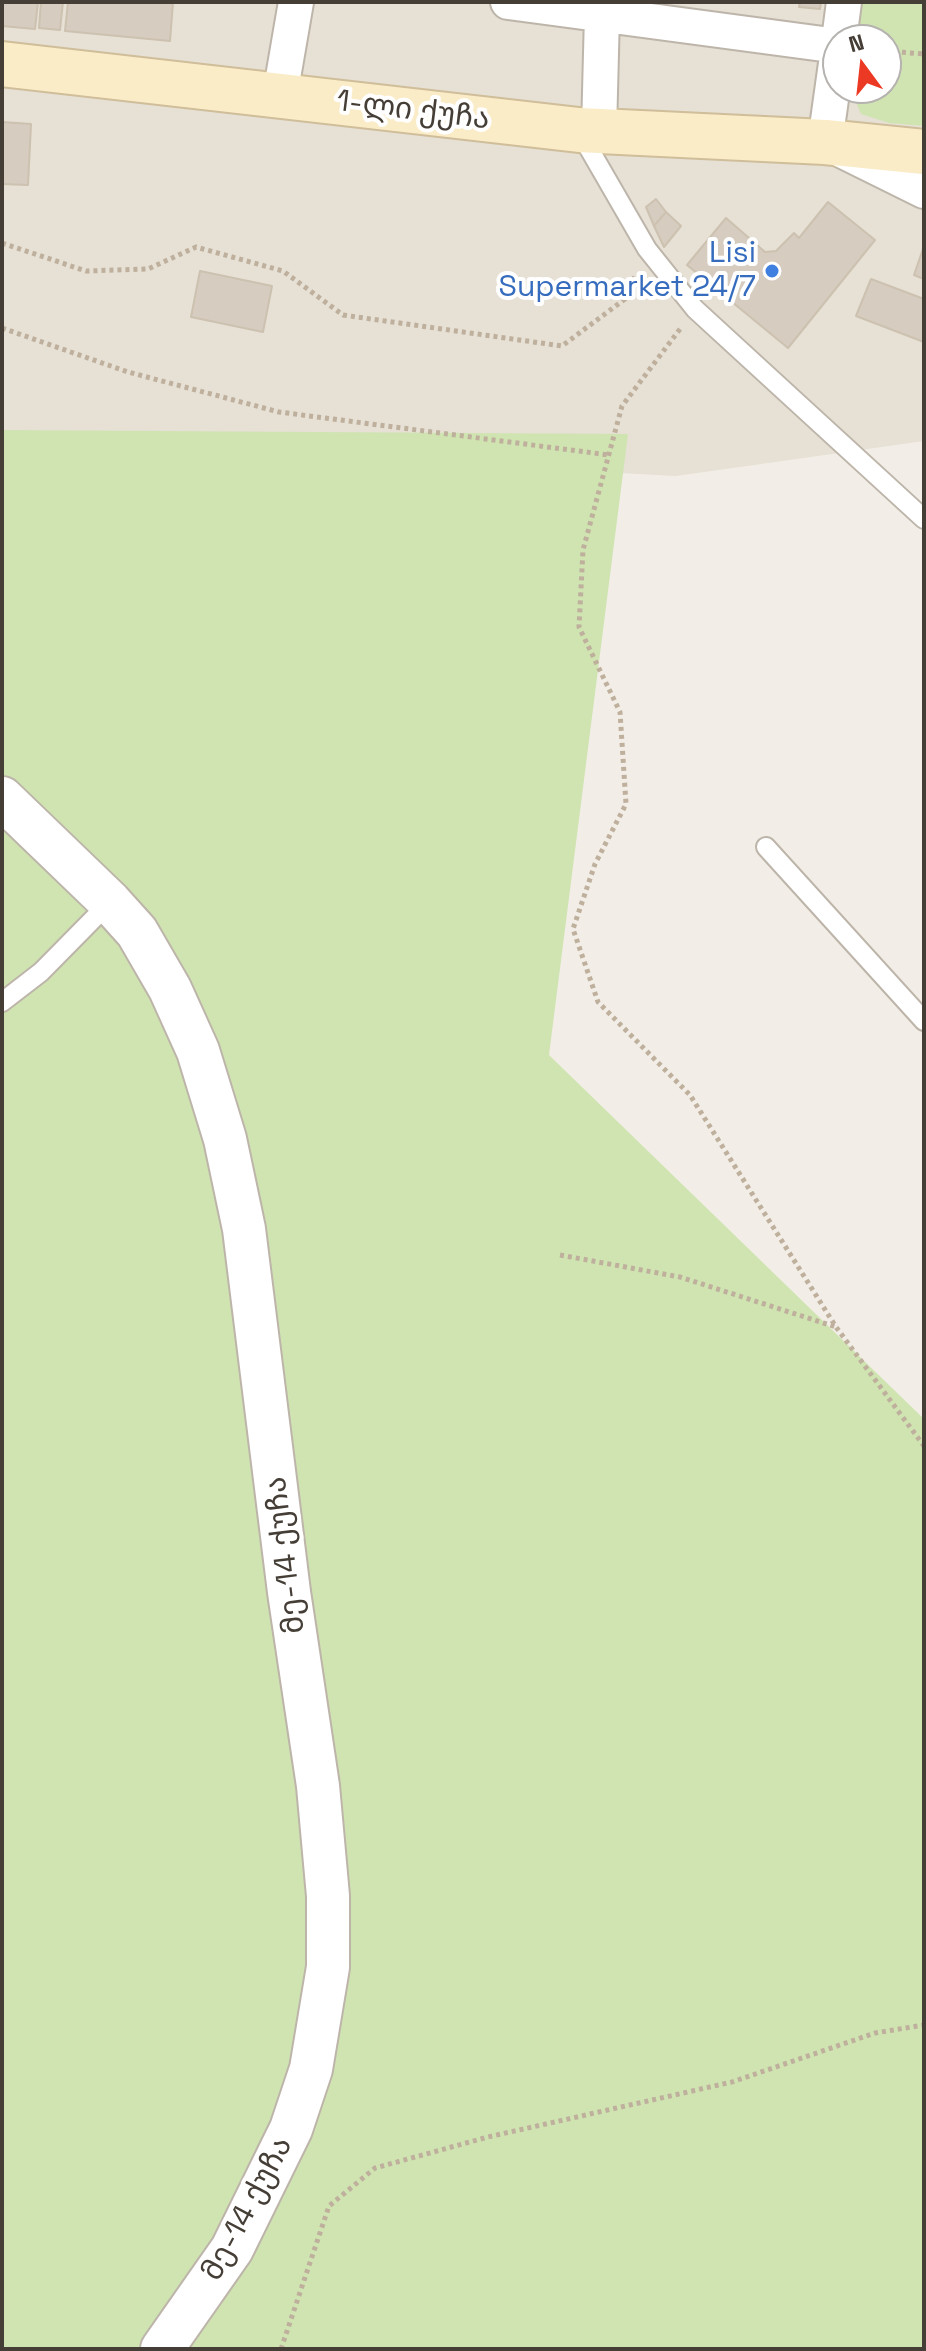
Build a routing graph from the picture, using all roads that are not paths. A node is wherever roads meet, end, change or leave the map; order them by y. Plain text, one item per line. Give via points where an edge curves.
1 (296, 2) edge
2 (508, 2) edge
3 (844, 2) edge
4 (602, 14) junction
5 (841, 24) edge
6 (822, 43) edge
7 (2, 64) edge
8 (280, 95) junction
9 (830, 104) edge
10 (589, 130) junction
11 (825, 142) junction
12 (924, 152) edge
13 (924, 191) edge
14 (924, 519) edge
15 (2, 798) edge
16 (766, 847) dead end
17 (110, 902) junction
18 (2, 1002) edge
19 (924, 1021) edge
20 (162, 2349) edge

1 - 8 street
2 - 4 street
3 - 5 street
4 - 6 street
4 - 10 street
7 - 8 main road, 1-ლი ქუჩა
8 - 10 main road, 1-ლი ქუჩა
9 - 11 street
10 - 11 main road, 1-ლი ქუჩა
10 - 14 lane via 647,249 695,309
11 - 12 main road, 1-ლი ქუჩა
11 - 13 street
15 - 17 street, მე-14 ქუჩა
16 - 19 lane
17 - 18 lane via 41,972
17 - 20 street, მე-14 ქუჩა via 137,932 170,989 198,1051 225,1139 244,1229 328,1896 328,1967 311,2069 291,2129 232,2249

